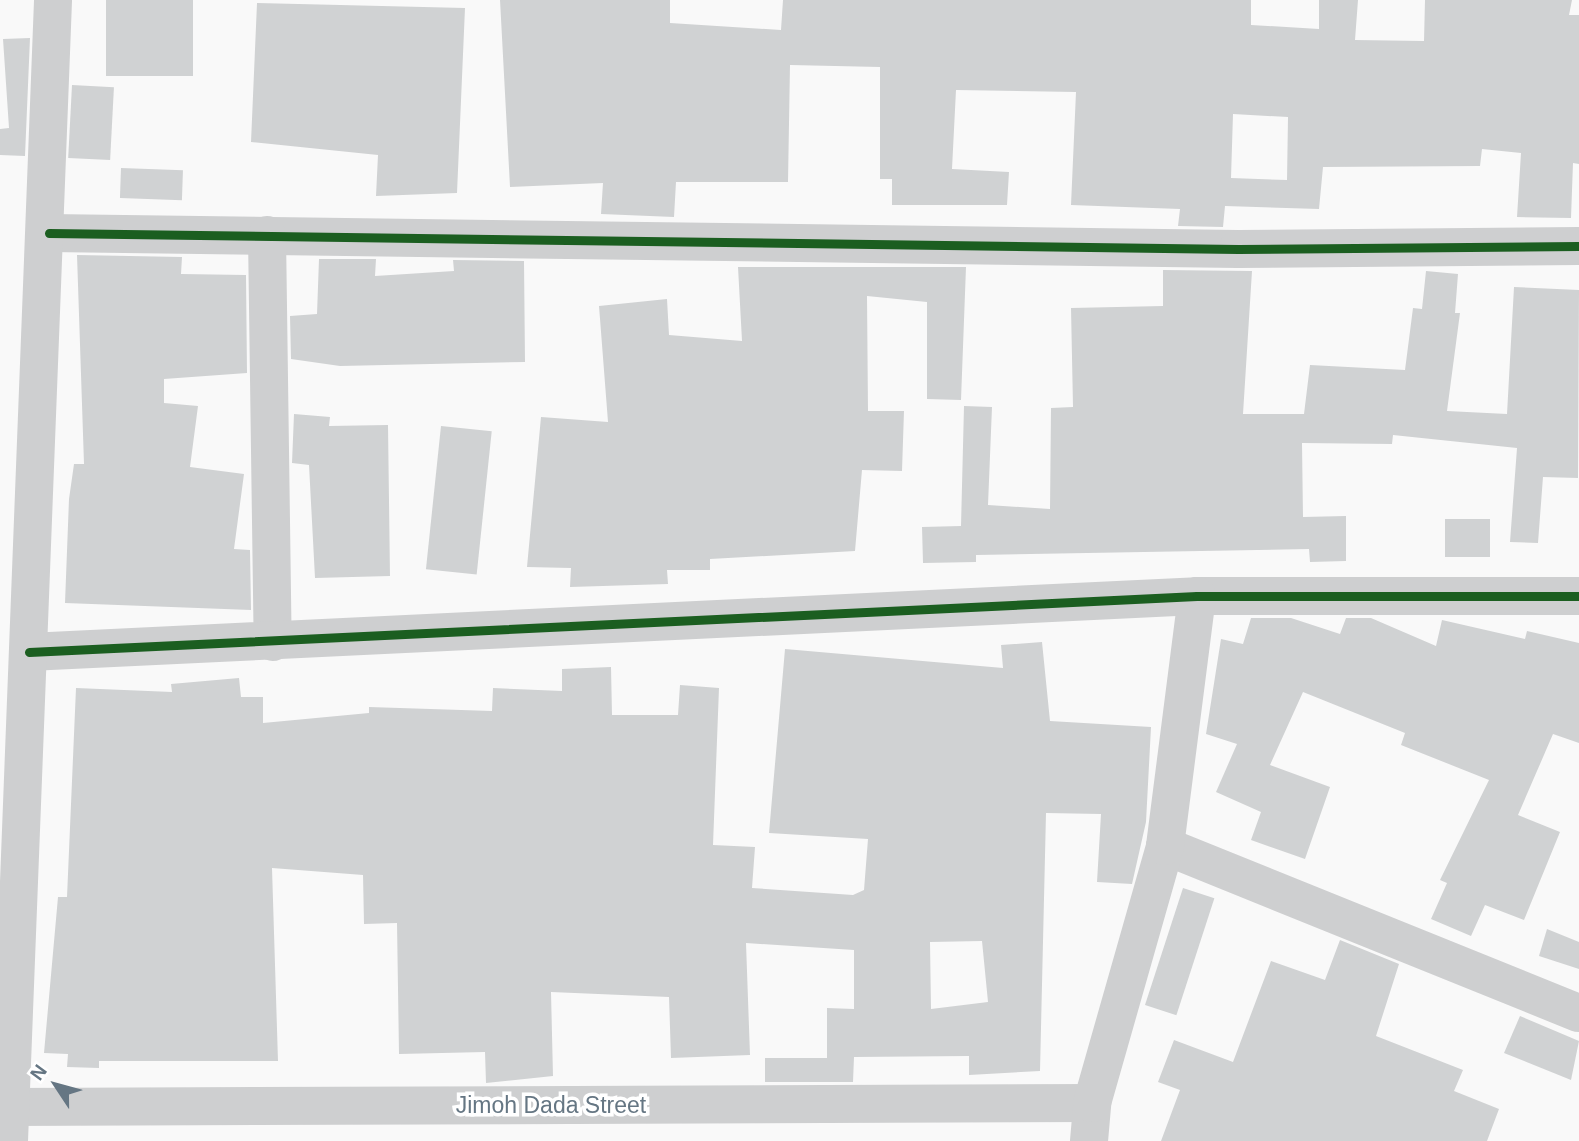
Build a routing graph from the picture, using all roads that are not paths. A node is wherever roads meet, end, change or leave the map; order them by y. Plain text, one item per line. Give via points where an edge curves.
1 (53, 0) edge
2 (48, 233) junction
3 (267, 235) junction
4 (1579, 246) edge
5 (1197, 596) junction
6 (1579, 596) edge
7 (13, 605) edge
8 (273, 642) junction
9 (29, 652) junction
10 (1165, 846) junction
11 (1579, 1013) edge
12 (1092, 1103) junction
13 (10, 1124) edge
14 (1089, 1141) edge

1 - 2 street
2 - 3 street
2 - 7 street
3 - 4 street via 1238,249
3 - 8 street
5 - 6 street
5 - 8 street
5 - 10 street
7 - 9 street
8 - 9 street
9 - 13 street
10 - 11 street
10 - 12 street
12 - 13 street, Jimoh Dada Street
12 - 14 street

